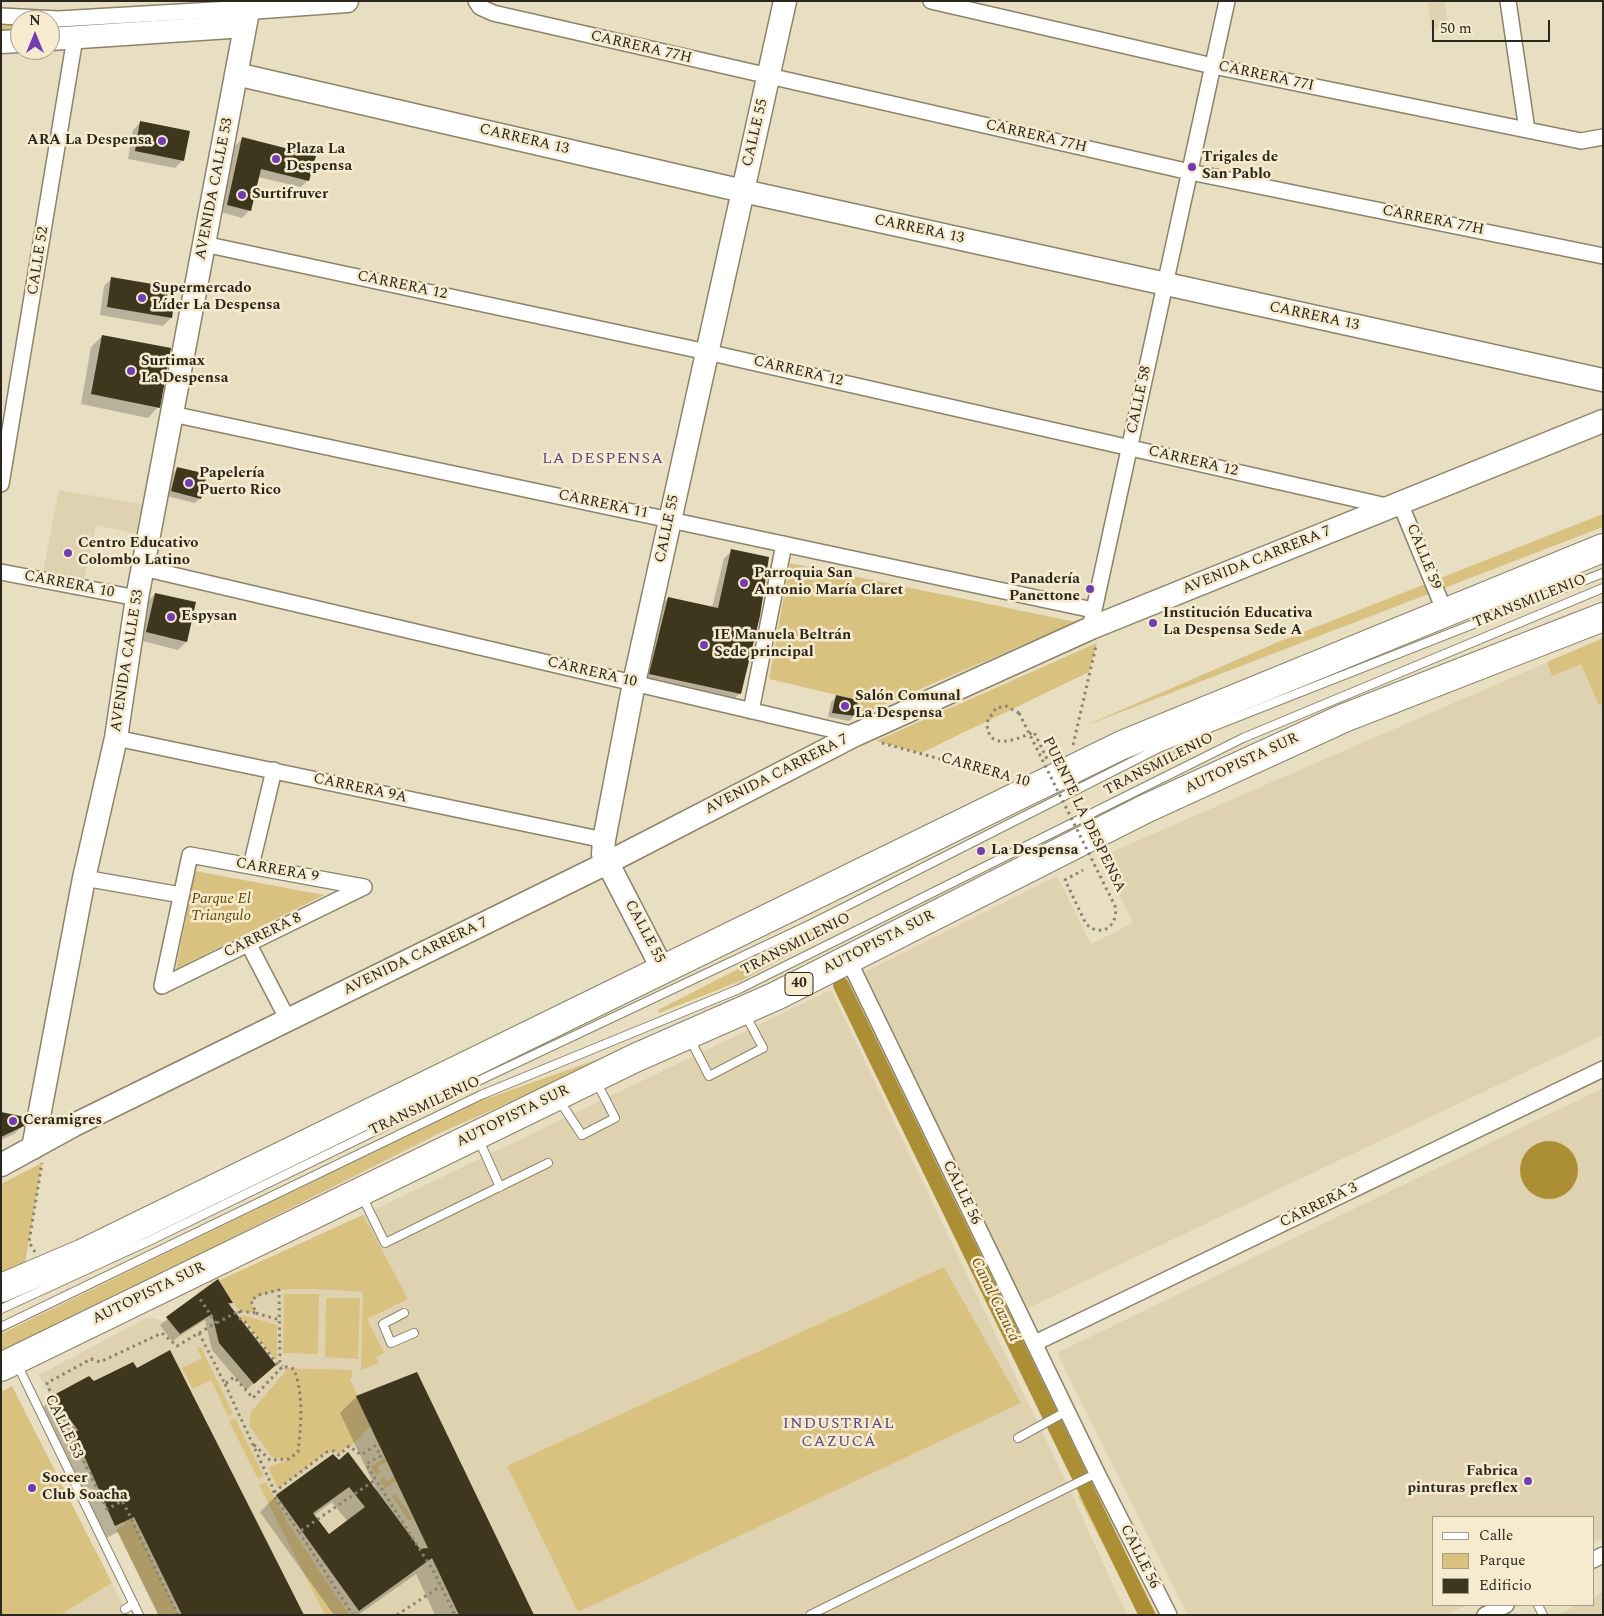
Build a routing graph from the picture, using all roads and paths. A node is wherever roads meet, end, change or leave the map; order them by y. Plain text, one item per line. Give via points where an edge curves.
1 (347, 1) edge
2 (476, 1) edge
3 (785, 1) edge
4 (931, 1) edge
5 (1227, 1) edge
6 (1508, 1) edge
7 (248, 12) edge
8 (1, 16) edge
9 (75, 38) junction
10 (60, 39) edge
11 (1213, 66) junction
12 (236, 74) junction
13 (768, 77) junction
14 (1527, 130) junction
15 (1603, 137) edge
16 (1190, 172) junction
17 (743, 191) junction
18 (204, 244) junction
19 (1603, 256) edge
20 (1165, 284) junction
21 (707, 352) junction
22 (1603, 380) edge
23 (172, 414) junction
24 (1603, 421) edge
25 (6, 430) edge
26 (1129, 448) junction
27 (1, 484) edge
28 (1395, 505) junction
29 (670, 520) junction
30 (784, 544) junction
31 (1603, 548) edge
32 (143, 568) junction
33 (1, 572) edge
34 (1603, 573) edge
35 (1603, 588) edge
36 (137, 598) junction
37 (1445, 612) junction
38 (1603, 617) edge
39 (1095, 620) junction
40 (634, 683) junction
41 (751, 711) junction
42 (855, 736) junction
43 (116, 738) junction
44 (274, 770) junction
45 (1054, 779) junction
46 (1075, 803) dead end
47 (1066, 807) junction
48 (1077, 808) dead end
49 (1058, 812) dead end
50 (1068, 812) junction
51 (604, 840) junction
52 (607, 863) junction
53 (251, 866) junction
54 (1083, 870) dead end
55 (84, 878) junction
56 (364, 887) joint
57 (181, 895) junction
58 (248, 944) junction
59 (848, 959) junction
60 (664, 970) junction
61 (743, 1011) junction
62 (288, 1020) junction
63 (688, 1035) junction
64 (1603, 1070) edge
65 (594, 1078) junction
66 (556, 1096) junction
67 (477, 1135) junction
68 (38, 1153) junction
69 (548, 1164) dead end
70 (1, 1165) edge
71 (500, 1186) junction
72 (360, 1192) junction
73 (46, 1271) junction
74 (1, 1288) edge
75 (198, 1296) dead end
76 (1, 1309) edge
77 (239, 1311) junction
78 (256, 1313) junction
79 (404, 1313) dead end
80 (280, 1320) junction
81 (216, 1323) junction
82 (1, 1327) edge
83 (198, 1333) junction
84 (414, 1333) dead end
85 (1035, 1344) junction
86 (8, 1363) edge
87 (282, 1368) junction
88 (225, 1384) junction
89 (1064, 1414) junction
90 (1018, 1438) dead end
91 (252, 1443) junction
92 (1093, 1476) junction
93 (375, 1480) junction
94 (274, 1492) junction
95 (299, 1532) junction
96 (441, 1586) junction
97 (134, 1604) junction
98 (1504, 1606) edge
99 (125, 1609) dead end
100 (139, 1615) edge
101 (178, 1615) edge
102 (353, 1615) edge
103 (397, 1615) edge
104 (455, 1615) edge
105 (810, 1615) edge
106 (1168, 1615) edge
107 (1486, 1615) edge

1 - 7 street
2 - 13 street, CARRERA 77H via 480,7 493,13
3 - 13 street, CALLE 55
4 - 11 street, CARRERA 77I
5 - 11 street, CALLE 58
6 - 14 street
7 - 8 street via 58,19
7 - 9 street
7 - 12 street, AVENIDA CALLE 53
9 - 10 street
9 - 25 street, CALLE 52
11 - 14 street, CARRERA 77I
11 - 16 street, CALLE 58
12 - 17 street, CARRERA 13
12 - 18 street, AVENIDA CALLE 53
13 - 16 street, CARRERA 77H
13 - 17 street, CALLE 55
14 - 15 street, CARRERA 77I via 1581,141
16 - 19 street, CARRERA 77H
16 - 20 street, CALLE 58
17 - 20 street, CARRERA 13
17 - 21 street, CALLE 55
18 - 21 street, CARRERA 12
18 - 23 street, AVENIDA CALLE 53
20 - 22 street, CARRERA 13
20 - 26 street, CALLE 58
21 - 26 street, CARRERA 12
21 - 29 street, CALLE 55
23 - 29 street, CARRERA 11
23 - 32 street, AVENIDA CALLE 53
24 - 28 street, AVENIDA CARRERA 7
25 - 27 street, CALLE 52
26 - 28 street, CARRERA 12
26 - 39 street, CALLE 58
28 - 37 street, CALLE 59
28 - 39 street, AVENIDA CARRERA 7
29 - 30 street, CARRERA 11
29 - 40 street, CALLE 55
30 - 39 street, CARRERA 11
30 - 41 street
31 - 37 highway
32 - 36 street, AVENIDA CALLE 53
32 - 40 street, CARRERA 10
33 - 36 street, CARRERA 10
34 - 76 lane, TRANSMILENIO via 1161,747 813,923
35 - 82 lane, TRANSMILENIO via 1243,738 739,989 481,1095
36 - 43 street, AVENIDA CALLE 53
37 - 45 highway via 1160,728
38 - 59 highway, AUTOPISTA SUR / 40 via 1344,718 1260,755 1077,842
39 - 42 street, AVENIDA CARRERA 7
39 - 45 path
40 - 41 street, CARRERA 10
40 - 51 street, CALLE 55
41 - 42 street, CARRERA 10
42 - 45 path, CARRERA 10
42 - 52 street, AVENIDA CARRERA 7
43 - 44 street, CARRERA 9A
43 - 55 street, AVENIDA CALLE 53
44 - 51 street, CARRERA 9A
44 - 53 street
45 - 47 path, PUENTE LA DESPENSA, bridge via 1034,732 1027,735 1012,741 999,741 989,733 989,717 996,708 1006,706 1019,713 1024,722 1028,730 1032,739
45 - 60 highway
46 - 47 path
47 - 49 path
47 - 50 path, PUENTE LA DESPENSA, bridge
48 - 50 path
50 - 54 path, PUENTE LA DESPENSA, bridge via 1115,906 1116,918 1112,926 1104,930 1086,924 1065,880
51 - 52 street, CALLE 55 via 603,854
52 - 60 street, CALLE 55
52 - 62 street, AVENIDA CARRERA 7
53 - 56 street, CARRERA 9
53 - 57 street, CARRERA 9 via 190,855
55 - 57 street
55 - 68 street, AVENIDA CALLE 53
56 - 58 street, CARRERA 8
57 - 58 street, CARRERA 8 via 162,986
58 - 62 street
59 - 61 highway, AUTOPISTA SUR / 40
59 - 85 street, CALLE 56
60 - 73 highway
61 - 63 highway, AUTOPISTA SUR / 40
61 - 63 lane via 763,1048 709,1076
62 - 68 street, AVENIDA CARRERA 7 via 83,1121
63 - 65 highway, AUTOPISTA SUR / 40
64 - 85 street, CARRERA 3
65 - 66 highway, AUTOPISTA SUR / 40
65 - 66 lane via 615,1118 582,1135
66 - 67 highway, AUTOPISTA SUR / 40
67 - 71 lane
67 - 72 highway, AUTOPISTA SUR / 40
68 - 70 street, AVENIDA CARRERA 7
68 - 73 path via 29,1242
69 - 71 lane
71 - 72 lane via 385,1243
72 - 86 highway, AUTOPISTA SUR / 40
73 - 74 highway
75 - 81 path
77 - 78 path
77 - 81 path
77 - 87 path via 240,1319
78 - 80 path
78 - 80 path via 251,1302 258,1295 279,1290
79 - 84 lane via 383,1324 391,1343
80 - 87 path
81 - 83 path
83 - 88 path
83 - 101 path via 177,1346 162,1333 100,1362 91,1358 47,1383 52,1397 74,1429 70,1433 107,1509 122,1502 125,1506
85 - 89 street, CALLE 56
86 - 97 lane, CALLE 53
87 - 88 path via 253,1398 234,1378
87 - 91 path via 294,1369 301,1389 298,1452 289,1459 270,1460
88 - 91 path
89 - 90 lane
89 - 92 street, CALLE 56
91 - 94 path
92 - 105 lane
92 - 106 street, CALLE 56
93 - 94 path via 366,1464 381,1456 374,1446 361,1455 349,1446 339,1455 334,1451 327,1452
93 - 95 path
93 - 96 path
94 - 95 path
95 - 102 path
96 - 103 path
96 - 104 path
97 - 99 lane
97 - 100 lane, CALLE 53
98 - 107 street

